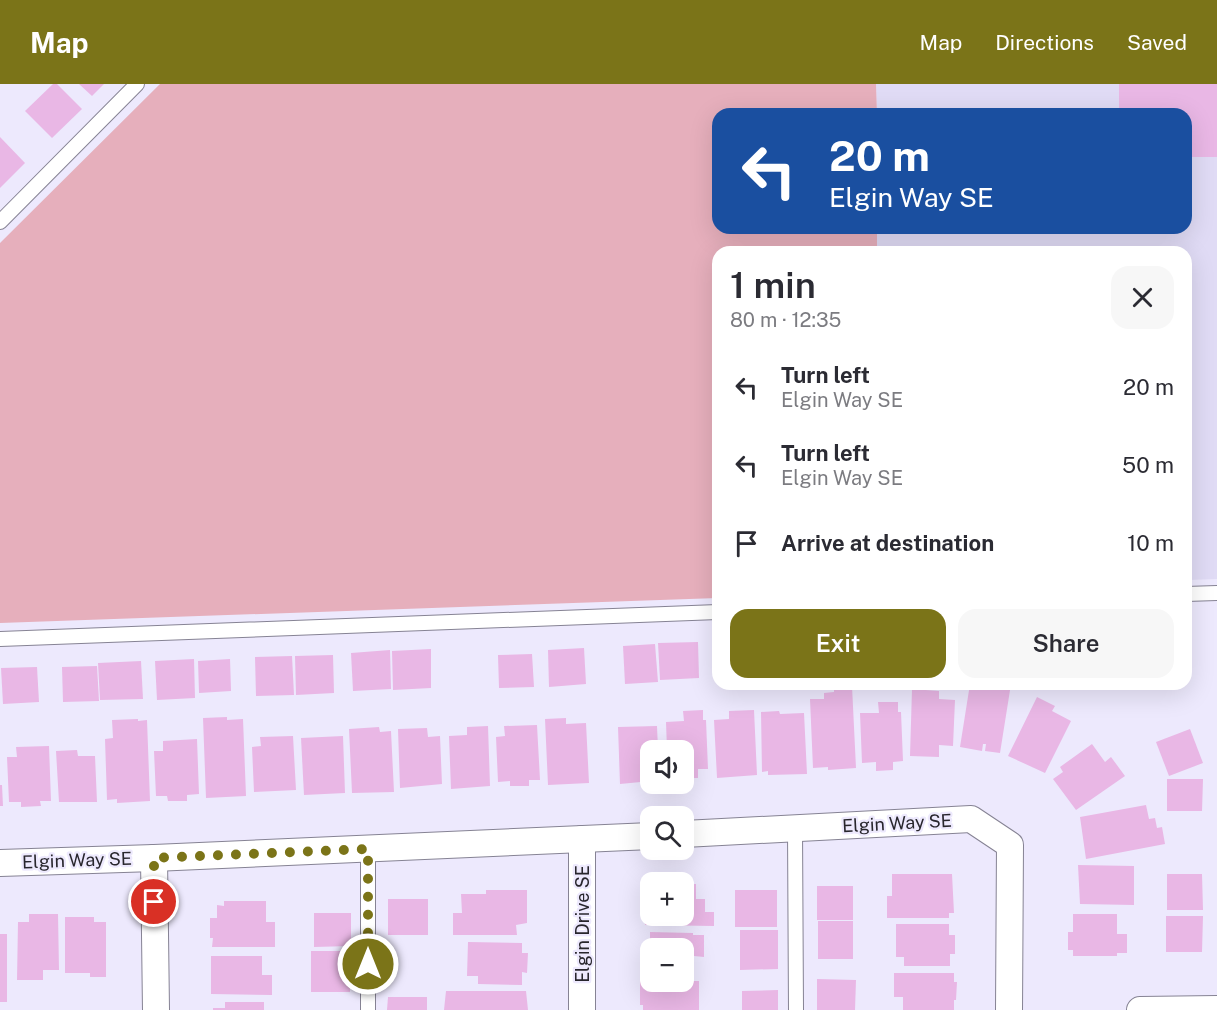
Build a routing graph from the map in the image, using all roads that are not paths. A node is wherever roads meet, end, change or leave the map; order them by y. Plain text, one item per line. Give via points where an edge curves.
1 (137, 84) edge
2 (0, 222) edge
3 (1217, 593) edge
4 (1192, 594) edge
5 (712, 612) edge
6 (0, 639) edge
7 (795, 829) junction
8 (694, 834) edge
9 (640, 836) edge
10 (582, 839) junction
11 (368, 849) junction
12 (154, 858) junction
13 (0, 863) edge
14 (1217, 1009) edge
15 (156, 1010) edge
16 (368, 1010) edge
17 (582, 1010) edge
18 (796, 1010) edge
19 (1009, 1010) edge
20 (1140, 1010) edge

1 - 2 lane
3 - 4 lane
5 - 6 lane
7 - 8 street, Elgin Way SE
7 - 18 lane
7 - 19 street, Elgin Way SE via 971,819 1010,846
9 - 10 street, Elgin Way SE
10 - 11 street, Elgin Way SE
10 - 17 street, Elgin Drive SE
11 - 12 street, Elgin Way SE
11 - 16 lane
12 - 13 street, Elgin Way SE
12 - 15 street, Elgin Way SE
14 - 20 street

